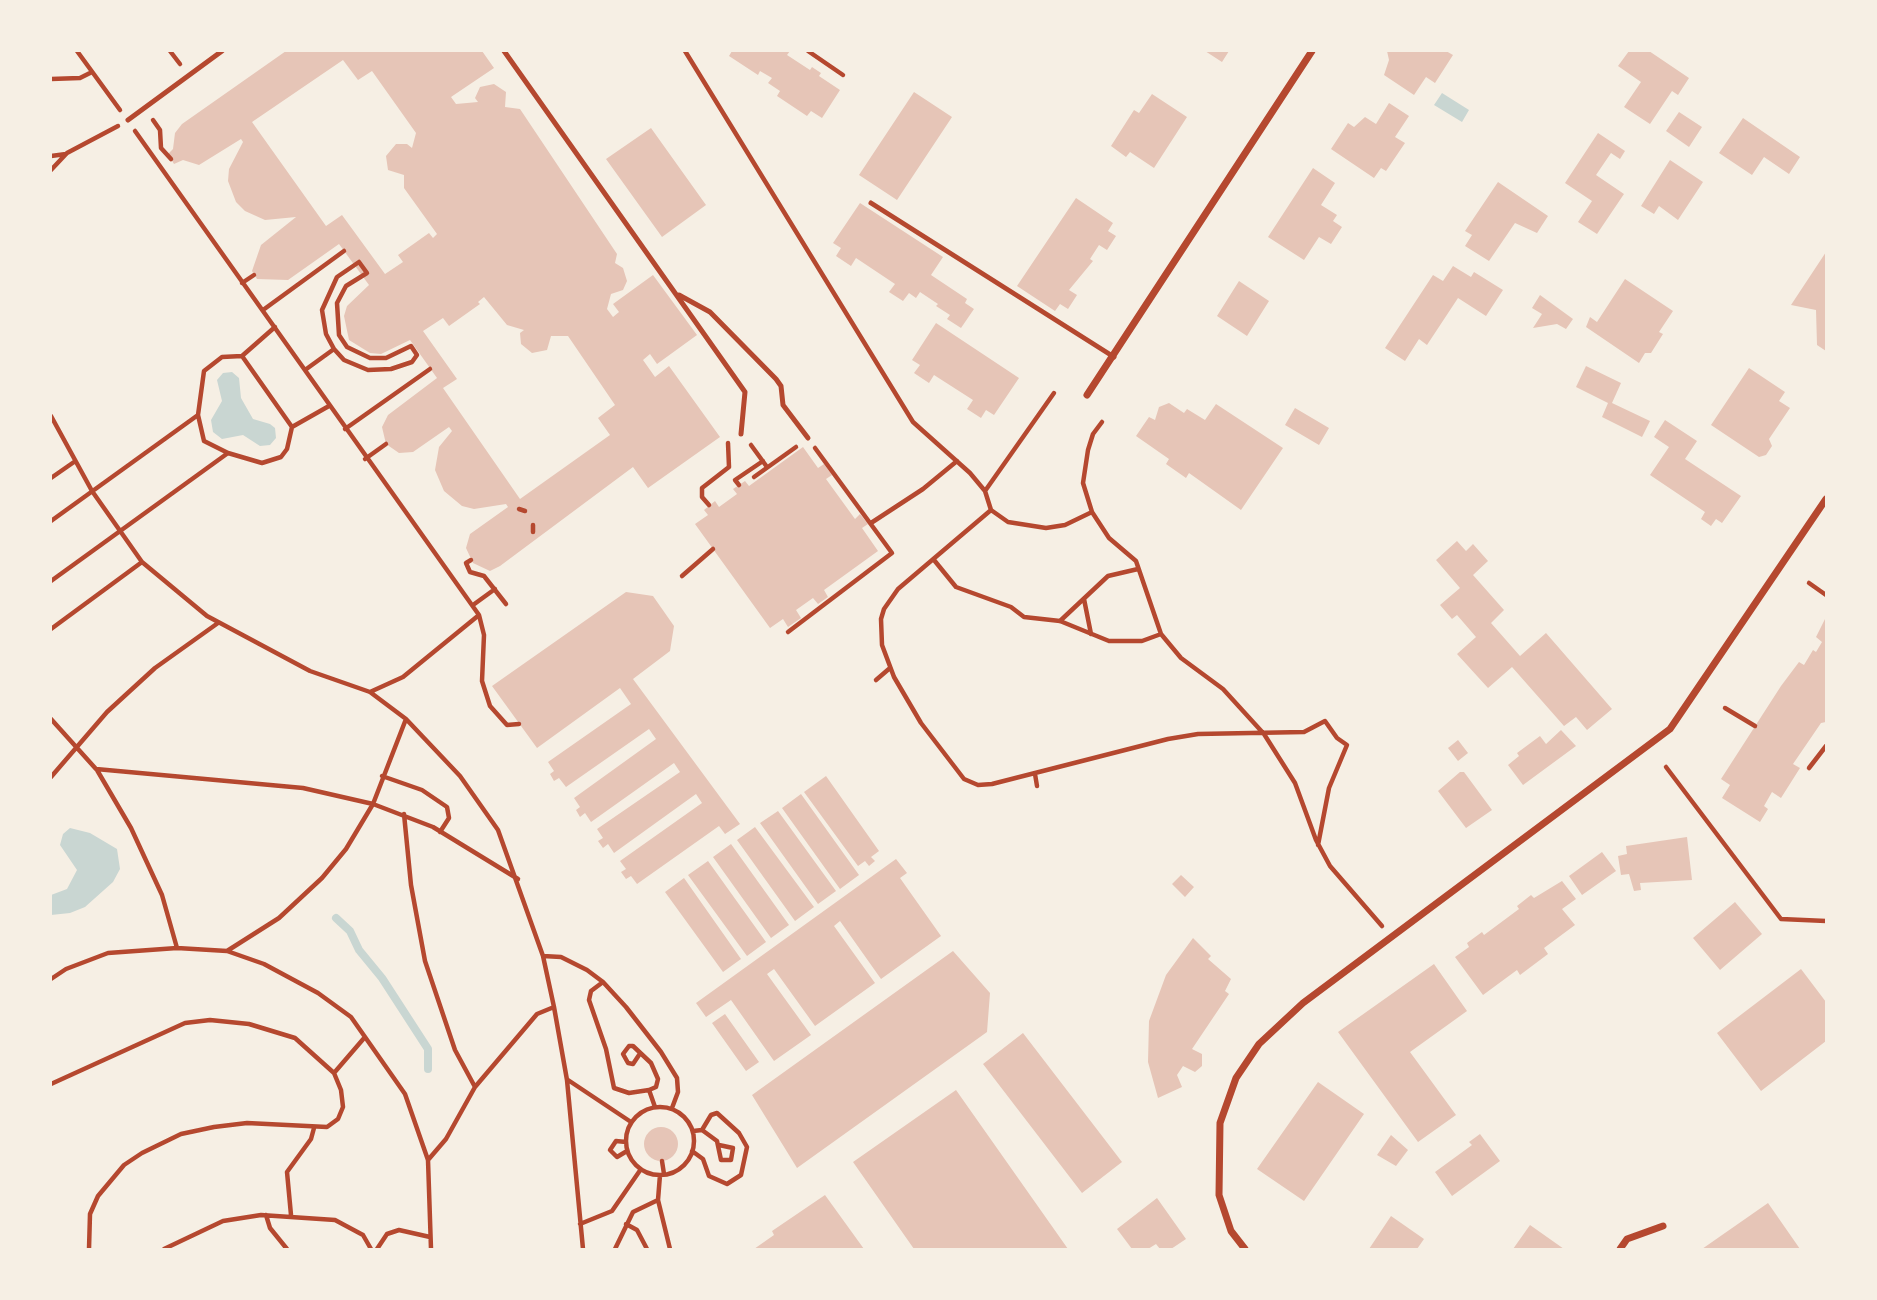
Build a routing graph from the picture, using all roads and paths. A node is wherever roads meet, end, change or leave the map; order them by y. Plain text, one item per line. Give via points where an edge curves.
1 (78, 51) edge
2 (222, 51) edge
3 (505, 51) edge
4 (685, 51) edge
5 (808, 51) edge
6 (1312, 51) edge
7 (92, 72) junction
8 (843, 75) dead end
9 (51, 79) edge
10 (144, 109) junction
11 (128, 120) junction
12 (67, 153) junction
13 (51, 156) edge
14 (171, 159) dead end
15 (51, 170) edge
16 (871, 203) dead end
17 (344, 251) dead end
18 (254, 275) dead end
19 (243, 283) junction
20 (676, 294) junction
21 (263, 310) junction
22 (275, 327) junction
23 (334, 349) junction
24 (242, 356) junction
25 (1114, 357) junction
26 (430, 369) dead end
27 (305, 370) junction
28 (1054, 393) dead end
29 (1087, 395) dead end
30 (329, 406) junction
31 (198, 415) junction
32 (51, 416) edge
33 (1102, 422) dead end
34 (292, 427) junction
35 (345, 429) junction
36 (741, 434) dead end
37 (808, 439) joint
38 (728, 443) dead end
39 (386, 444) dead end
40 (757, 452) dead end
41 (228, 453) junction
42 (783, 456) dead end
43 (365, 458) junction
44 (74, 461) junction
45 (763, 461) junction
46 (957, 461) junction
47 (767, 467) junction
48 (754, 477) dead end
49 (51, 478) edge
50 (739, 485) dead end
51 (92, 491) junction
52 (985, 491) junction
53 (1826, 499) edge
54 (709, 505) dead end
55 (991, 510) junction
56 (1093, 512) junction
57 (51, 521) edge
58 (871, 523) junction
59 (533, 525) dead end
60 (120, 532) junction
61 (533, 532) dead end
62 (713, 549) dead end
63 (471, 560) dead end
64 (934, 560) junction
65 (142, 562) junction
66 (1138, 569) junction
67 (682, 576) dead end
68 (51, 581) edge
69 (1808, 583) dead end
70 (495, 589) junction
71 (1826, 595) edge
72 (1083, 598) junction
73 (506, 604) dead end
74 (473, 605) junction
75 (479, 615) junction
76 (1060, 621) junction
77 (218, 623) junction
78 (51, 629) edge
79 (788, 632) dead end
80 (1091, 634) junction
81 (1161, 634) junction
82 (890, 668) junction
83 (876, 680) dead end
84 (370, 692) junction
85 (1725, 708) dead end
86 (51, 719) edge
87 (406, 719) junction
88 (519, 724) dead end
89 (1755, 726) dead end
90 (1264, 734) junction
91 (1826, 746) edge
92 (75, 747) junction
93 (1666, 767) dead end
94 (1809, 768) dead end
95 (96, 769) junction
96 (1035, 774) junction
97 (382, 776) junction
98 (51, 777) edge
99 (1038, 786) dead end
100 (373, 804) junction
101 (404, 814) junction
102 (440, 832) junction
103 (1318, 845) junction
104 (519, 880) junction
105 (1826, 920) edge
106 (1390, 939) junction
107 (177, 948) junction
108 (227, 951) junction
109 (543, 956) junction
110 (51, 979) edge
111 (603, 982) junction
112 (554, 1007) junction
113 (365, 1037) junction
114 (639, 1055) dead end
115 (334, 1073) junction
116 (567, 1080) junction
117 (51, 1084) edge
118 (475, 1087) junction
119 (649, 1090) junction
120 (655, 1107) junction
121 (672, 1108) junction
122 (631, 1122) junction
123 (314, 1128) junction
124 (693, 1130) junction
125 (702, 1130) junction
126 (626, 1143) junction
127 (719, 1145) dead end
128 (628, 1152) junction
129 (692, 1152) junction
130 (428, 1160) junction
131 (662, 1161) dead end
132 (641, 1169) junction
133 (662, 1175) junction
134 (658, 1200) junction
135 (266, 1215) junction
136 (292, 1215) junction
137 (580, 1224) junction
138 (626, 1224) junction
139 (1663, 1226) dead end
140 (430, 1237) junction
141 (89, 1249) edge
142 (164, 1249) edge
143 (286, 1249) edge
144 (371, 1249) edge
145 (377, 1249) edge
146 (431, 1249) edge
147 (583, 1249) edge
148 (615, 1249) edge
149 (647, 1249) edge
150 (670, 1249) edge
151 (1245, 1249) edge
152 (1620, 1249) edge

1 - 7 path
2 - 10 lane
3 - 20 lane
4 - 46 path via 914,422
5 - 8 path
6 - 25 street
7 - 9 path via 80,78
7 - 11 path
10 - 11 lane
10 - 14 path via 160,130 161,148
11 - 12 path
11 - 19 path
12 - 13 path
12 - 15 path
16 - 25 lane
17 - 21 path
18 - 19 path
19 - 21 path
20 - 36 lane via 745,391
20 - 37 lane via 710,312 776,379 783,405
21 - 22 path
22 - 24 path
22 - 27 path
23 - 23 path via 322,310 337,277 359,262 367,273 346,286 337,303 339,335 347,347 370,358 386,358 411,346 417,355 412,362 391,369 368,370
23 - 27 path
24 - 31 path via 222,357 204,371
24 - 34 path
25 - 29 street
26 - 35 path
27 - 30 path
28 - 52 path
30 - 34 path
30 - 35 path
31 - 41 path via 204,441
31 - 51 path
32 - 44 path
33 - 56 path via 1088,450 1083,483
34 - 41 path via 287,449 272,462
35 - 43 path
37 - 58 path
38 - 54 path via 729,467 702,488
39 - 43 path
40 - 45 path
41 - 60 path
42 - 47 path
43 - 74 path
44 - 49 path
44 - 51 path
45 - 47 path
45 - 50 path via 735,480
46 - 52 path
46 - 58 path
47 - 48 path
51 - 57 path
51 - 60 path
52 - 55 path
53 - 106 street via 1670,729
55 - 56 path via 1008,522 1046,528
55 - 64 path
56 - 66 path
58 - 79 path via 892,553
59 - 61 path
60 - 65 path
60 - 68 path
62 - 67 path
63 - 70 path via 466,564 470,572 484,576
64 - 76 path via 956,587 1012,607 1024,617
64 - 82 path via 898,589 884,609 880,631
65 - 77 path
65 - 78 path
66 - 72 path via 1108,576
66 - 81 path
69 - 71 path
70 - 73 path
70 - 74 path
72 - 76 path
72 - 80 path
74 - 75 path
75 - 84 path via 402,677
75 - 88 path via 484,635 482,681 490,706 507,725
76 - 80 path
77 - 84 path via 310,671
77 - 92 path via 155,668
80 - 81 path via 1121,642
81 - 90 path via 1181,658 1223,688
82 - 83 path
82 - 96 path via 921,723 964,779 978,785
84 - 87 path
85 - 89 path
86 - 92 path
87 - 97 path
87 - 104 path via 460,776 498,830
90 - 96 path via 1188,735
90 - 103 path via 1294,783
90 - 103 path via 1304,732 1325,721 1348,745 1329,788
91 - 94 path
92 - 95 path
92 - 98 path
93 - 105 path via 1781,919
95 - 100 path via 303,788
95 - 107 path via 131,828 162,895
96 - 99 path
97 - 100 path
97 - 102 path via 422,790 447,807 449,818
100 - 101 path
100 - 108 path via 322,878 279,918
101 - 102 path
101 - 118 path via 425,961 455,1050
102 - 104 path
103 - 106 path
104 - 109 path
106 - 151 street via 1285,1017 1259,1044 1236,1079 1220,1123 1219,1195 1231,1231
107 - 108 path
107 - 110 path via 108,953
108 - 113 path via 264,964 318,993 351,1017
109 - 111 path via 575,962
109 - 112 path
111 - 119 path via 591,991 589,1000 614,1088 629,1093
111 - 121 path via 674,1071 679,1086
112 - 116 path
112 - 118 path via 537,1014
113 - 115 path
113 - 130 path via 405,1094
114 - 119 path via 657,1074 656,1087
115 - 117 path via 295,1038 249,1024 210,1020 185,1023
115 - 123 path via 343,1107 338,1119 327,1127
116 - 122 path
116 - 137 path
118 - 130 path via 446,1139
119 - 120 path
120 - 121 path
120 - 122 path
121 - 124 path
122 - 126 path
123 - 136 path via 287,1172
123 - 141 path via 284,1123 214,1127 181,1133 142,1153 124,1165 97,1196 90,1214
124 - 125 path
124 - 129 path
125 - 127 path
125 - 129 path via 715,1113 739,1133 747,1147 741,1175 733,1183 716,1181 706,1172 703,1159
126 - 128 path
126 - 128 path via 616,1141 610,1150 617,1157
128 - 132 path
129 - 133 path via 681,1167
130 - 140 path
131 - 133 path
132 - 133 path
132 - 137 path via 612,1211
133 - 134 path
134 - 138 path via 638,1207
134 - 150 path
135 - 136 path
135 - 142 path via 223,1221
135 - 143 path
136 - 144 path via 347,1225 363,1235
137 - 147 path
138 - 148 path
138 - 149 path via 637,1230
139 - 152 street via 1627,1239
140 - 145 path via 399,1230 387,1234
140 - 146 path

